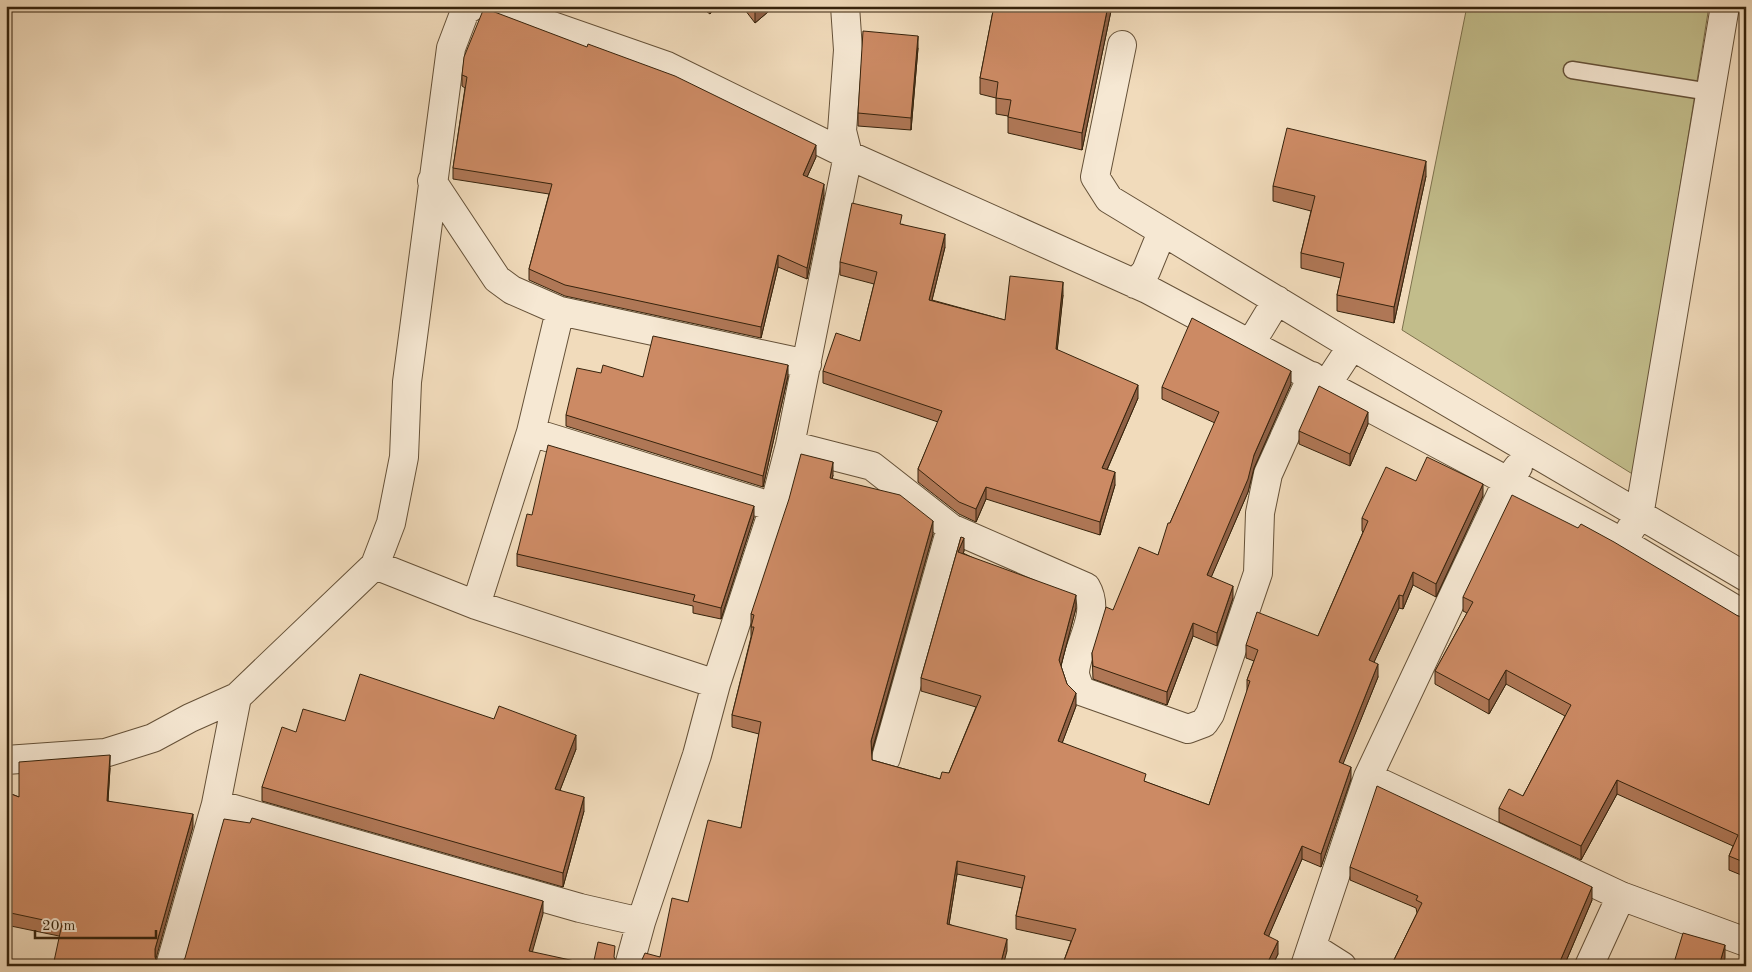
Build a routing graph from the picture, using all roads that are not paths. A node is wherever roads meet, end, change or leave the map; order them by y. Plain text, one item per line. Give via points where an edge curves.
1 (473, 6) edge
2 (495, 6) edge
3 (845, 6) edge
4 (1725, 6) edge
5 (1122, 45) dead end
6 (1572, 70) dead end
7 (1710, 92) junction
8 (848, 155) junction
9 (432, 182) junction
10 (1150, 259) junction
11 (1275, 304) junction
12 (560, 310) junction
13 (1252, 341) junction
14 (1349, 350) junction
15 (807, 364) junction
16 (1323, 380) junction
17 (531, 432) junction
18 (790, 445) junction
19 (1528, 454) junction
20 (1508, 481) junction
21 (774, 507) junction
22 (951, 528) junction
23 (1631, 528) junction
24 (375, 565) junction
25 (1746, 577) edge
26 (476, 605) junction
27 (1746, 616) edge
28 (716, 684) junction
29 (237, 697) junction
30 (886, 758) dead end
31 (6, 760) edge
32 (1368, 776) junction
33 (216, 804) junction
34 (1621, 896) junction
35 (641, 922) junction
36 (1746, 942) edge
37 (1309, 956) edge
38 (634, 964) edge
39 (170, 966) edge
40 (1342, 966) edge
41 (1589, 966) edge

1 - 9 street via 465,11 451,48
2 - 8 street via 667,66
3 - 8 street via 848,50 842,131
4 - 7 street
5 - 10 street via 1094,178
6 - 7 lane
7 - 23 street
8 - 10 street
8 - 15 street
9 - 12 street via 497,279 512,290
9 - 24 street via 407,382 404,457 390,523
10 - 11 street
10 - 13 street
11 - 13 street
11 - 14 street
12 - 15 street
12 - 17 street
13 - 16 street
14 - 16 street
14 - 19 street
15 - 18 street
16 - 20 street
16 - 22 street via 1268,474 1260,513 1258,573 1210,714 1198,726 1188,729 1081,691 1075,674 1091,606 1086,587
17 - 21 street
17 - 26 street
18 - 21 street
18 - 22 street via 872,466
19 - 20 street
19 - 23 street
20 - 23 street
20 - 32 street
21 - 28 street
22 - 30 street
23 - 25 street
23 - 27 street
24 - 26 street
24 - 29 street
26 - 28 street
28 - 35 street via 697,755
29 - 31 street via 153,738 105,753
29 - 33 street
32 - 34 street
32 - 37 street
33 - 35 street via 580,908
33 - 39 street
34 - 36 street
34 - 41 street
35 - 38 street
37 - 40 street

